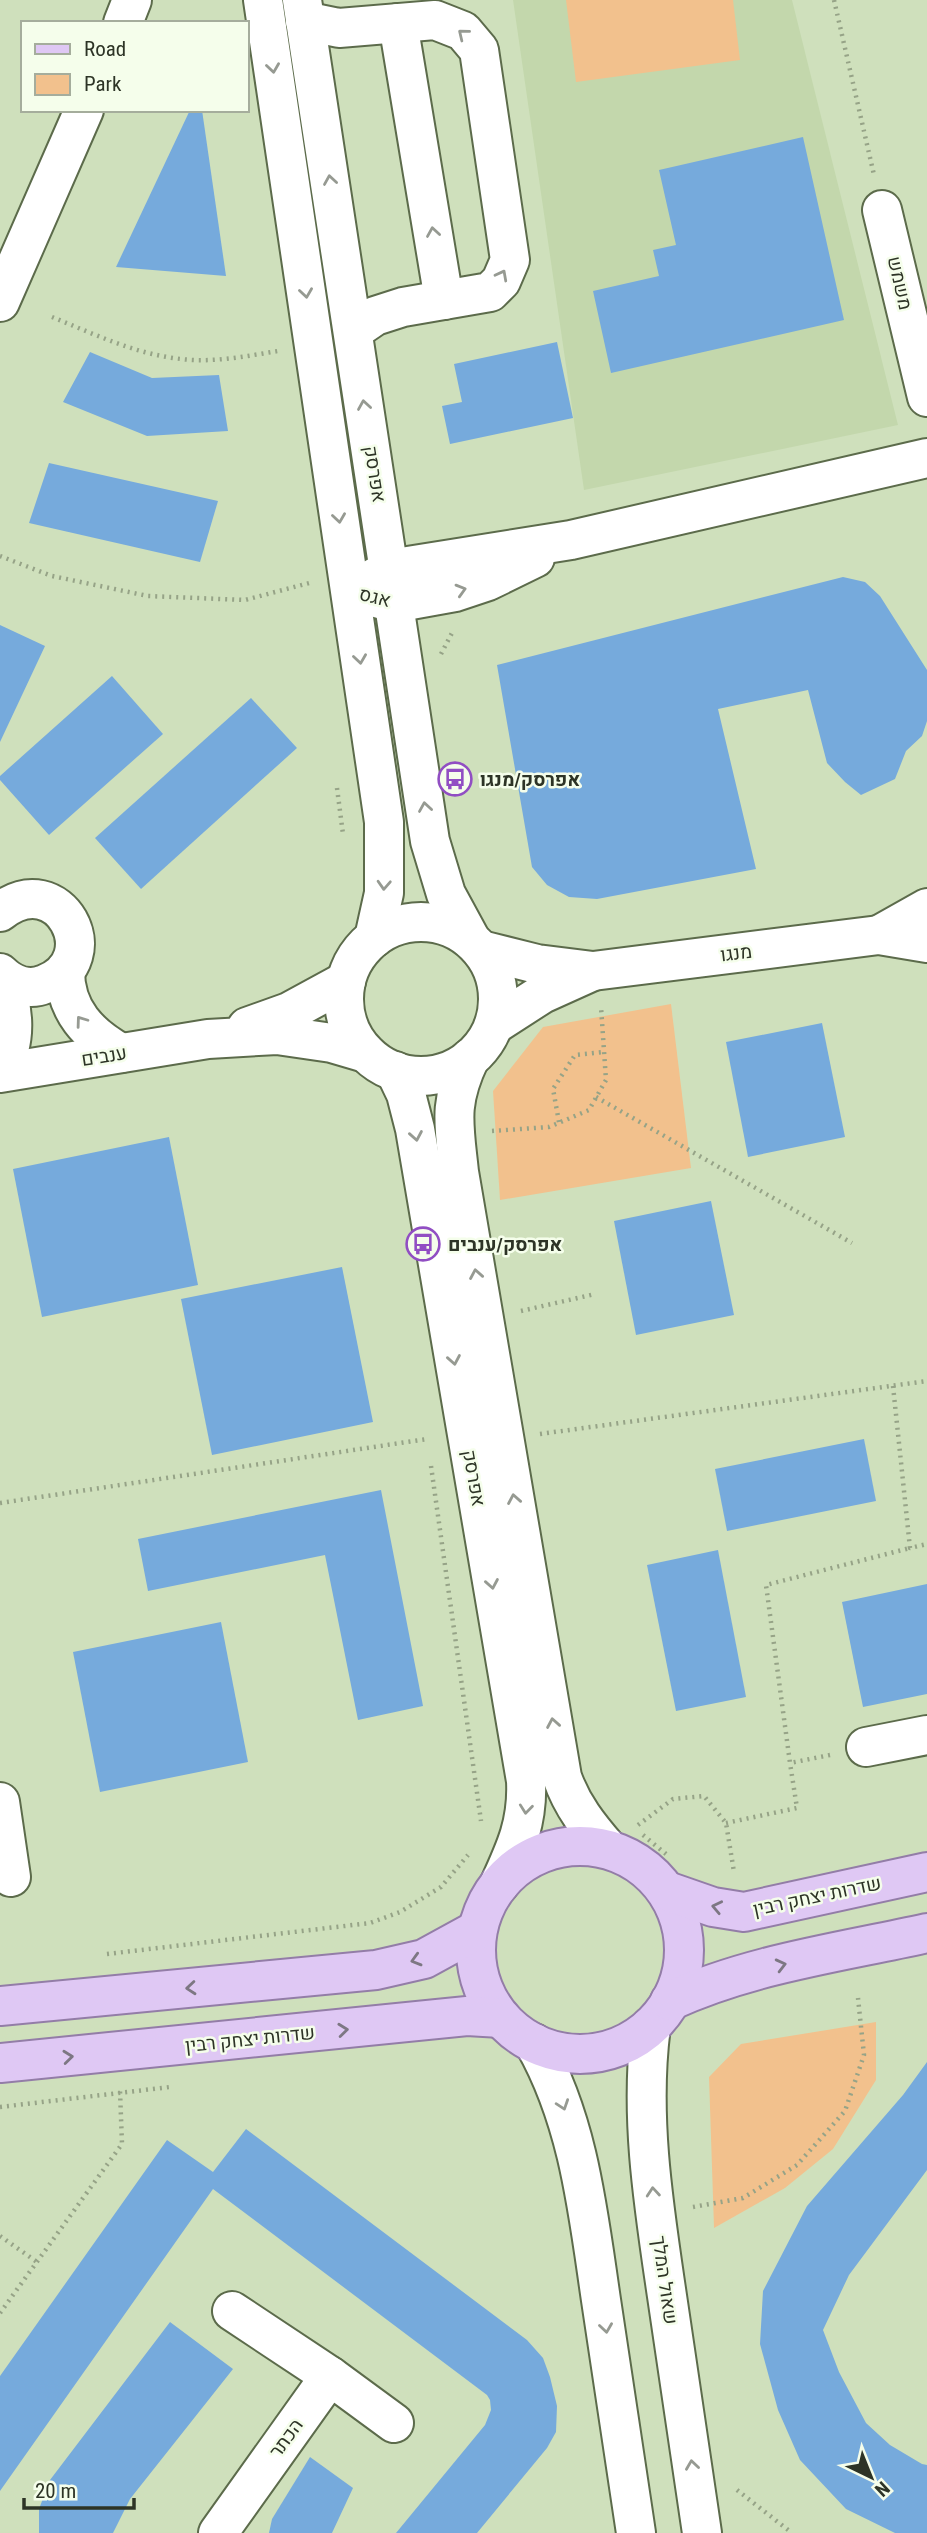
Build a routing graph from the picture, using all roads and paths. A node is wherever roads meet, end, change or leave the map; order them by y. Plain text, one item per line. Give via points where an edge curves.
1 (132, 0) edge
2 (263, 0) edge
3 (834, 0) edge
4 (304, 10) edge
5 (123, 21) edge
6 (398, 23) junction
7 (83, 112) edge
8 (882, 210) joint
9 (444, 300) junction
10 (0, 302) edge
11 (52, 317) dead end
12 (353, 331) junction
13 (282, 351) dead end
14 (927, 397) edge
15 (927, 458) edge
16 (0, 556) edge
17 (338, 585) junction
18 (392, 586) junction
19 (927, 908) edge
20 (0, 912) edge
21 (878, 935) junction
22 (374, 938) junction
23 (927, 943) edge
24 (476, 945) junction
25 (65, 971) junction
26 (1, 975) edge
27 (346, 981) junction
28 (597, 985) junction
29 (494, 1025) junction
30 (208, 1039) junction
31 (604, 1052) junction
32 (121, 1054) junction
33 (470, 1058) junction
34 (380, 1062) junction
35 (0, 1072) edge
36 (596, 1097) junction
37 (559, 1122) junction
38 (481, 1132) dead end
39 (852, 1243) dead end
40 (595, 1294) dead end
41 (513, 1312) dead end
42 (927, 1381) edge
43 (893, 1386) junction
44 (425, 1426) dead end
45 (535, 1435) dead end
46 (427, 1439) junction
47 (0, 1503) edge
48 (927, 1544) edge
49 (910, 1548) junction
50 (927, 1735) edge
51 (866, 1748) joint
52 (790, 1763) junction
53 (0, 1802) edge
54 (726, 1823) junction
55 (479, 1828) dead end
56 (475, 1847) dead end
57 (608, 1850) junction
58 (722, 1871) dead end
59 (734, 1872) junction
60 (927, 1872) edge
61 (667, 1873) junction
62 (742, 1873) dead end
63 (11, 1877) dead end
64 (499, 1885) junction
65 (477, 1930) junction
66 (927, 1933) edge
67 (98, 1955) dead end
68 (858, 1998) dead end
69 (0, 2006) edge
70 (660, 2014) junction
71 (501, 2018) junction
72 (534, 2043) junction
73 (118, 2052) junction
74 (0, 2063) edge
75 (693, 2207) dead end
76 (0, 2236) edge
77 (37, 2262) junction
78 (232, 2311) dead end
79 (0, 2313) edge
80 (330, 2376) junction
81 (394, 2423) dead end
82 (737, 2490) dead end
83 (218, 2533) edge
84 (636, 2533) edge
85 (702, 2533) edge
86 (792, 2533) edge

1 - 5 street
2 -> 17 street
3 - 8 path
4 - 6 street via 339,28
12 -> 4 street, אפרסק
9 -> 6 street
9 -> 6 street via 490,292 510,260 479,50 463,31 435,20
7 - 10 street
8 - 14 street, משמש
9 - 12 street via 375,316
11 - 13 path via 118,344 182,359
18 -> 12 street, אפרסק
15 - 18 street, אגס
16 - 17 path via 52,576 148,596 244,600
17 - 18 street, אגס
17 -> 22 street via 384,822 384,893
24 -> 18 street, אפרסק via 446,894 430,841
19 - 21 street, מנגו
20 - 25 street via 26,899 55,905 66,915 76,943
21 - 23 street, מנגו
21 - 28 street, מנגו
22 - 24 street via 397,926 423,922 449,927
22 - 27 street via 354,962
24 - 28 street, מנגו
24 - 29 street via 498,986
25 - 26 street via 54,981 34,986 13,983
32 -> 25 street via 87,1030 75,1015
26 - 35 street via 13,1022 9,1053
27 - 30 street, ענבים via 289,1012
27 - 34 street via 344,997 353,1034
28 - 29 street, מנגו via 542,994
28 - 31 path
29 - 33 street
30 - 32 street, ענבים
30 - 34 street, ענבים via 303,1038
31 - 36 path via 606,1080
31 - 37 path via 575,1055 560,1077 553,1089
32 - 35 street, ענבים
33 - 34 street via 453,1069 414,1076
57 -> 33 street, אפרסק via 570,1799 562,1777 459,1172 453,1105
34 -> 64 street, אפרסק via 406,1094 415,1129 527,1781 524,1825
36 - 37 path via 589,1110
36 - 39 path
37 - 38 path via 549,1127
40 - 41 path
42 - 43 path
43 - 45 path
43 - 49 path
44 - 46 path
46 - 47 path
46 - 55 path via 481,1811
48 - 49 path
49 - 52 path via 766,1585
50 - 51 street
51 - 52 path
52 - 54 path via 797,1808
53 - 63 street
54 - 59 path
54 - 61 path via 704,1797 673,1799 635,1828
56 - 67 path via 441,1887 400,1912 370,1923
57 - 61 main road
57 - 64 main road via 579,1846 549,1851 521,1864
58 - 59 path
59 - 62 path
60 -> 61 main road, שדרות יצחק רבין via 744,1912 713,1907
61 - 70 main road via 684,1946 681,1974
64 - 65 main road
65 -> 69 main road via 424,1959 376,1970
65 - 71 main road via 476,1961 484,1991
70 -> 66 main road via 724,1980
68 - 75 path via 864,2055 845,2111 797,2165 743,2197
70 - 72 main road via 625,2044 595,2053 564,2053
85 -> 70 street, שאול המלך via 655,2216 646,2062
71 - 72 main road
73 -> 71 main road, שדרות יצחק רבין via 467,2016
72 -> 84 street via 564,2104 585,2187
74 -> 73 main road, שדרות יצחק רבין
73 - 77 path via 122,2144
76 - 77 path
77 - 79 path
78 - 80 street
80 - 81 street
80 - 83 street, הכתר
82 - 86 path

